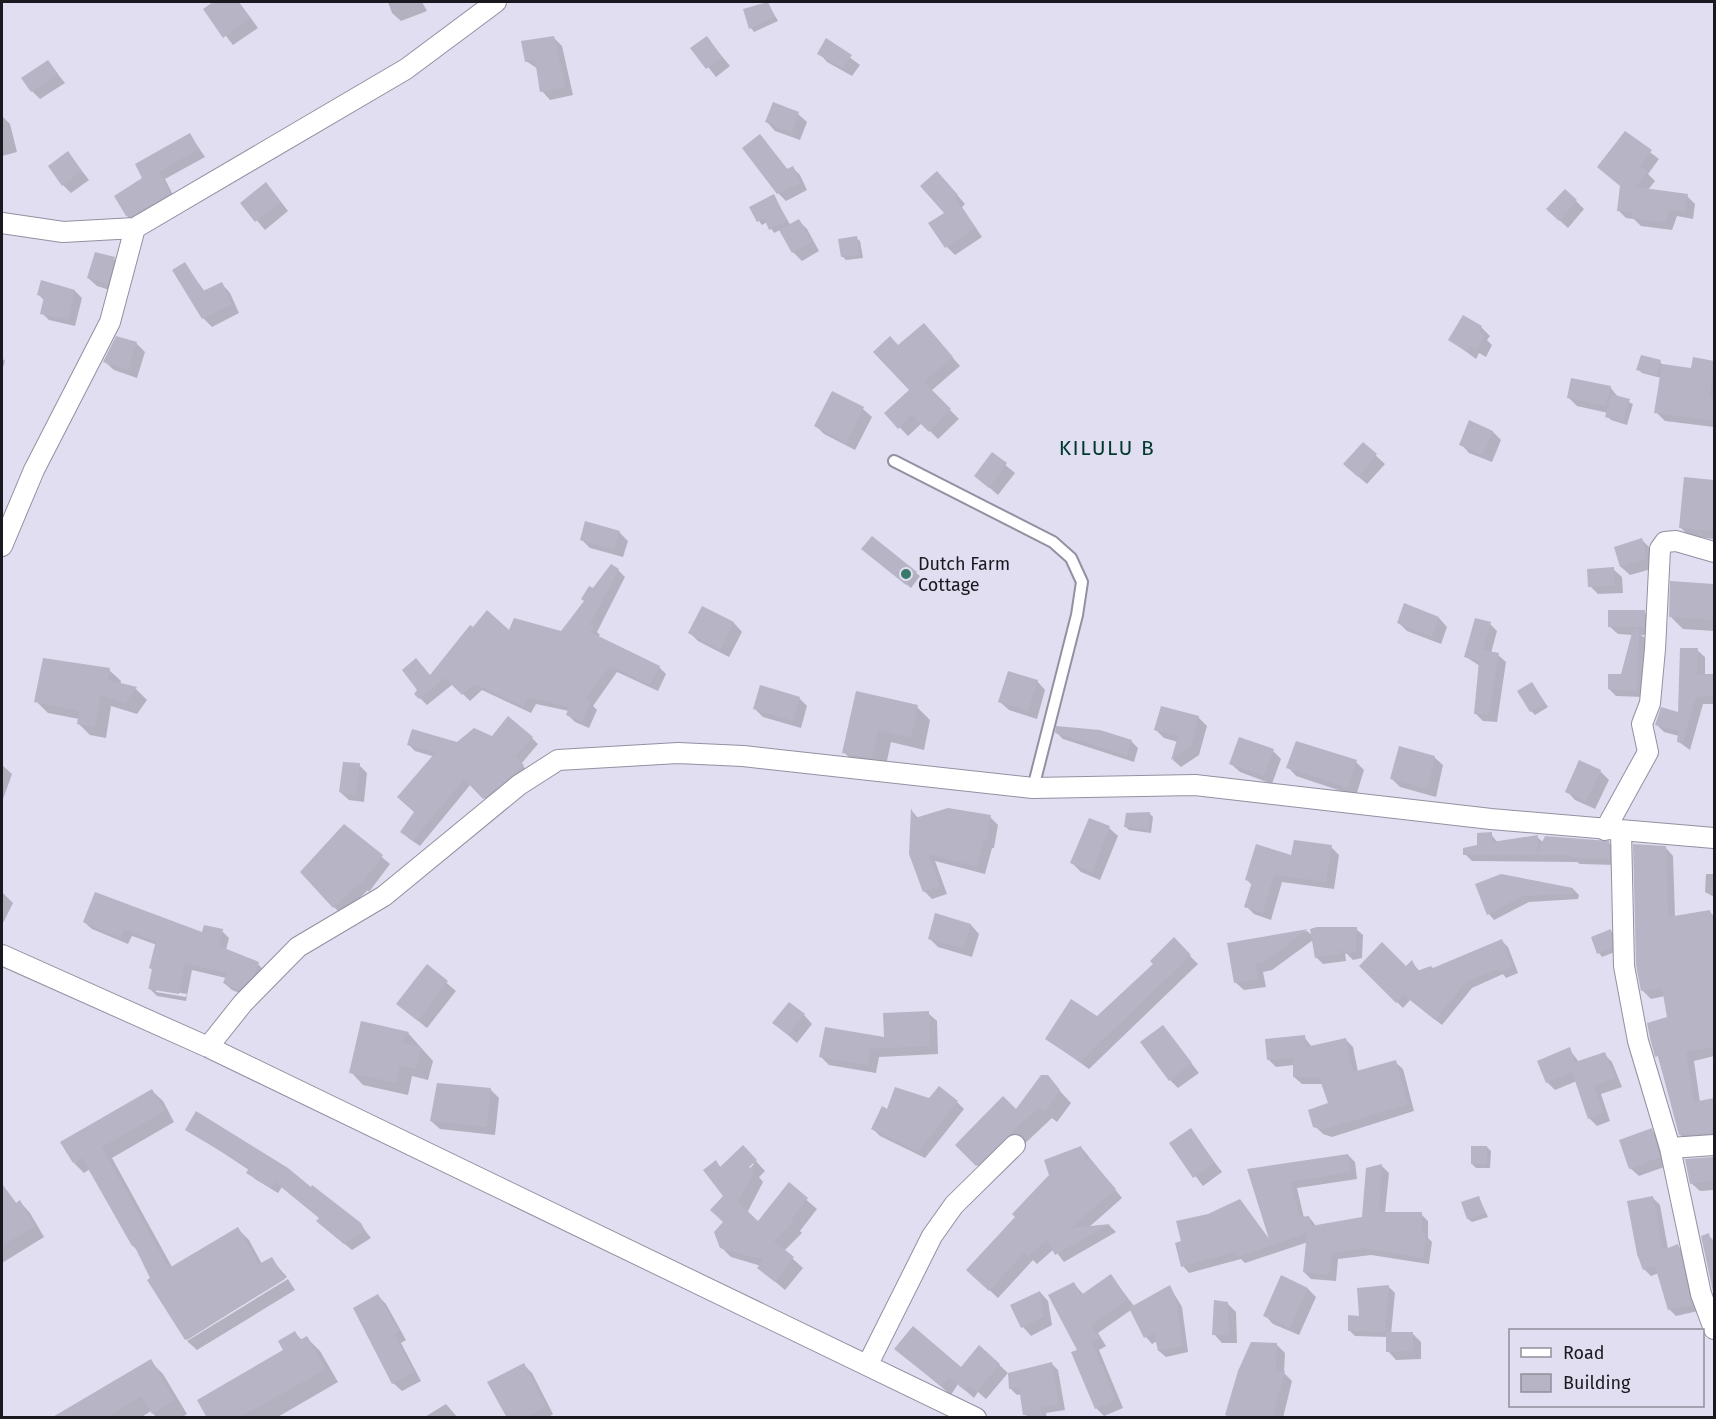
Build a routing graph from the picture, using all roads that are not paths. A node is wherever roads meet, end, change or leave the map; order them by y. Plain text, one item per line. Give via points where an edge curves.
1 (496, 2) edge
2 (2, 223) edge
3 (135, 228) junction
4 (894, 461) dead end
5 (2, 546) edge
6 (1714, 552) edge
7 (1033, 788) junction
8 (1613, 831) junction
9 (1714, 838) edge
10 (2, 955) edge
11 (208, 1047) junction
12 (1015, 1145) dead end
13 (1714, 1146) edge
14 (1670, 1148) junction
15 (1714, 1329) edge
16 (868, 1365) junction
17 (976, 1418) edge

1 - 3 street via 406,69
2 - 3 street via 63,232
3 - 5 street via 110,322 34,470
4 - 7 lane via 1053,542 1071,558 1082,582
6 - 8 street via 1676,541 1665,542 1660,549 1650,703 1642,724 1648,752
7 - 8 street via 1195,785
7 - 11 street via 743,756 678,753 558,760 519,785 384,896 298,947 243,1003
8 - 9 street
8 - 14 street via 1624,966 1638,1041
10 - 11 street
11 - 16 street
12 - 16 street via 954,1205 932,1236
13 - 14 street
14 - 15 street via 1701,1294
16 - 17 street

